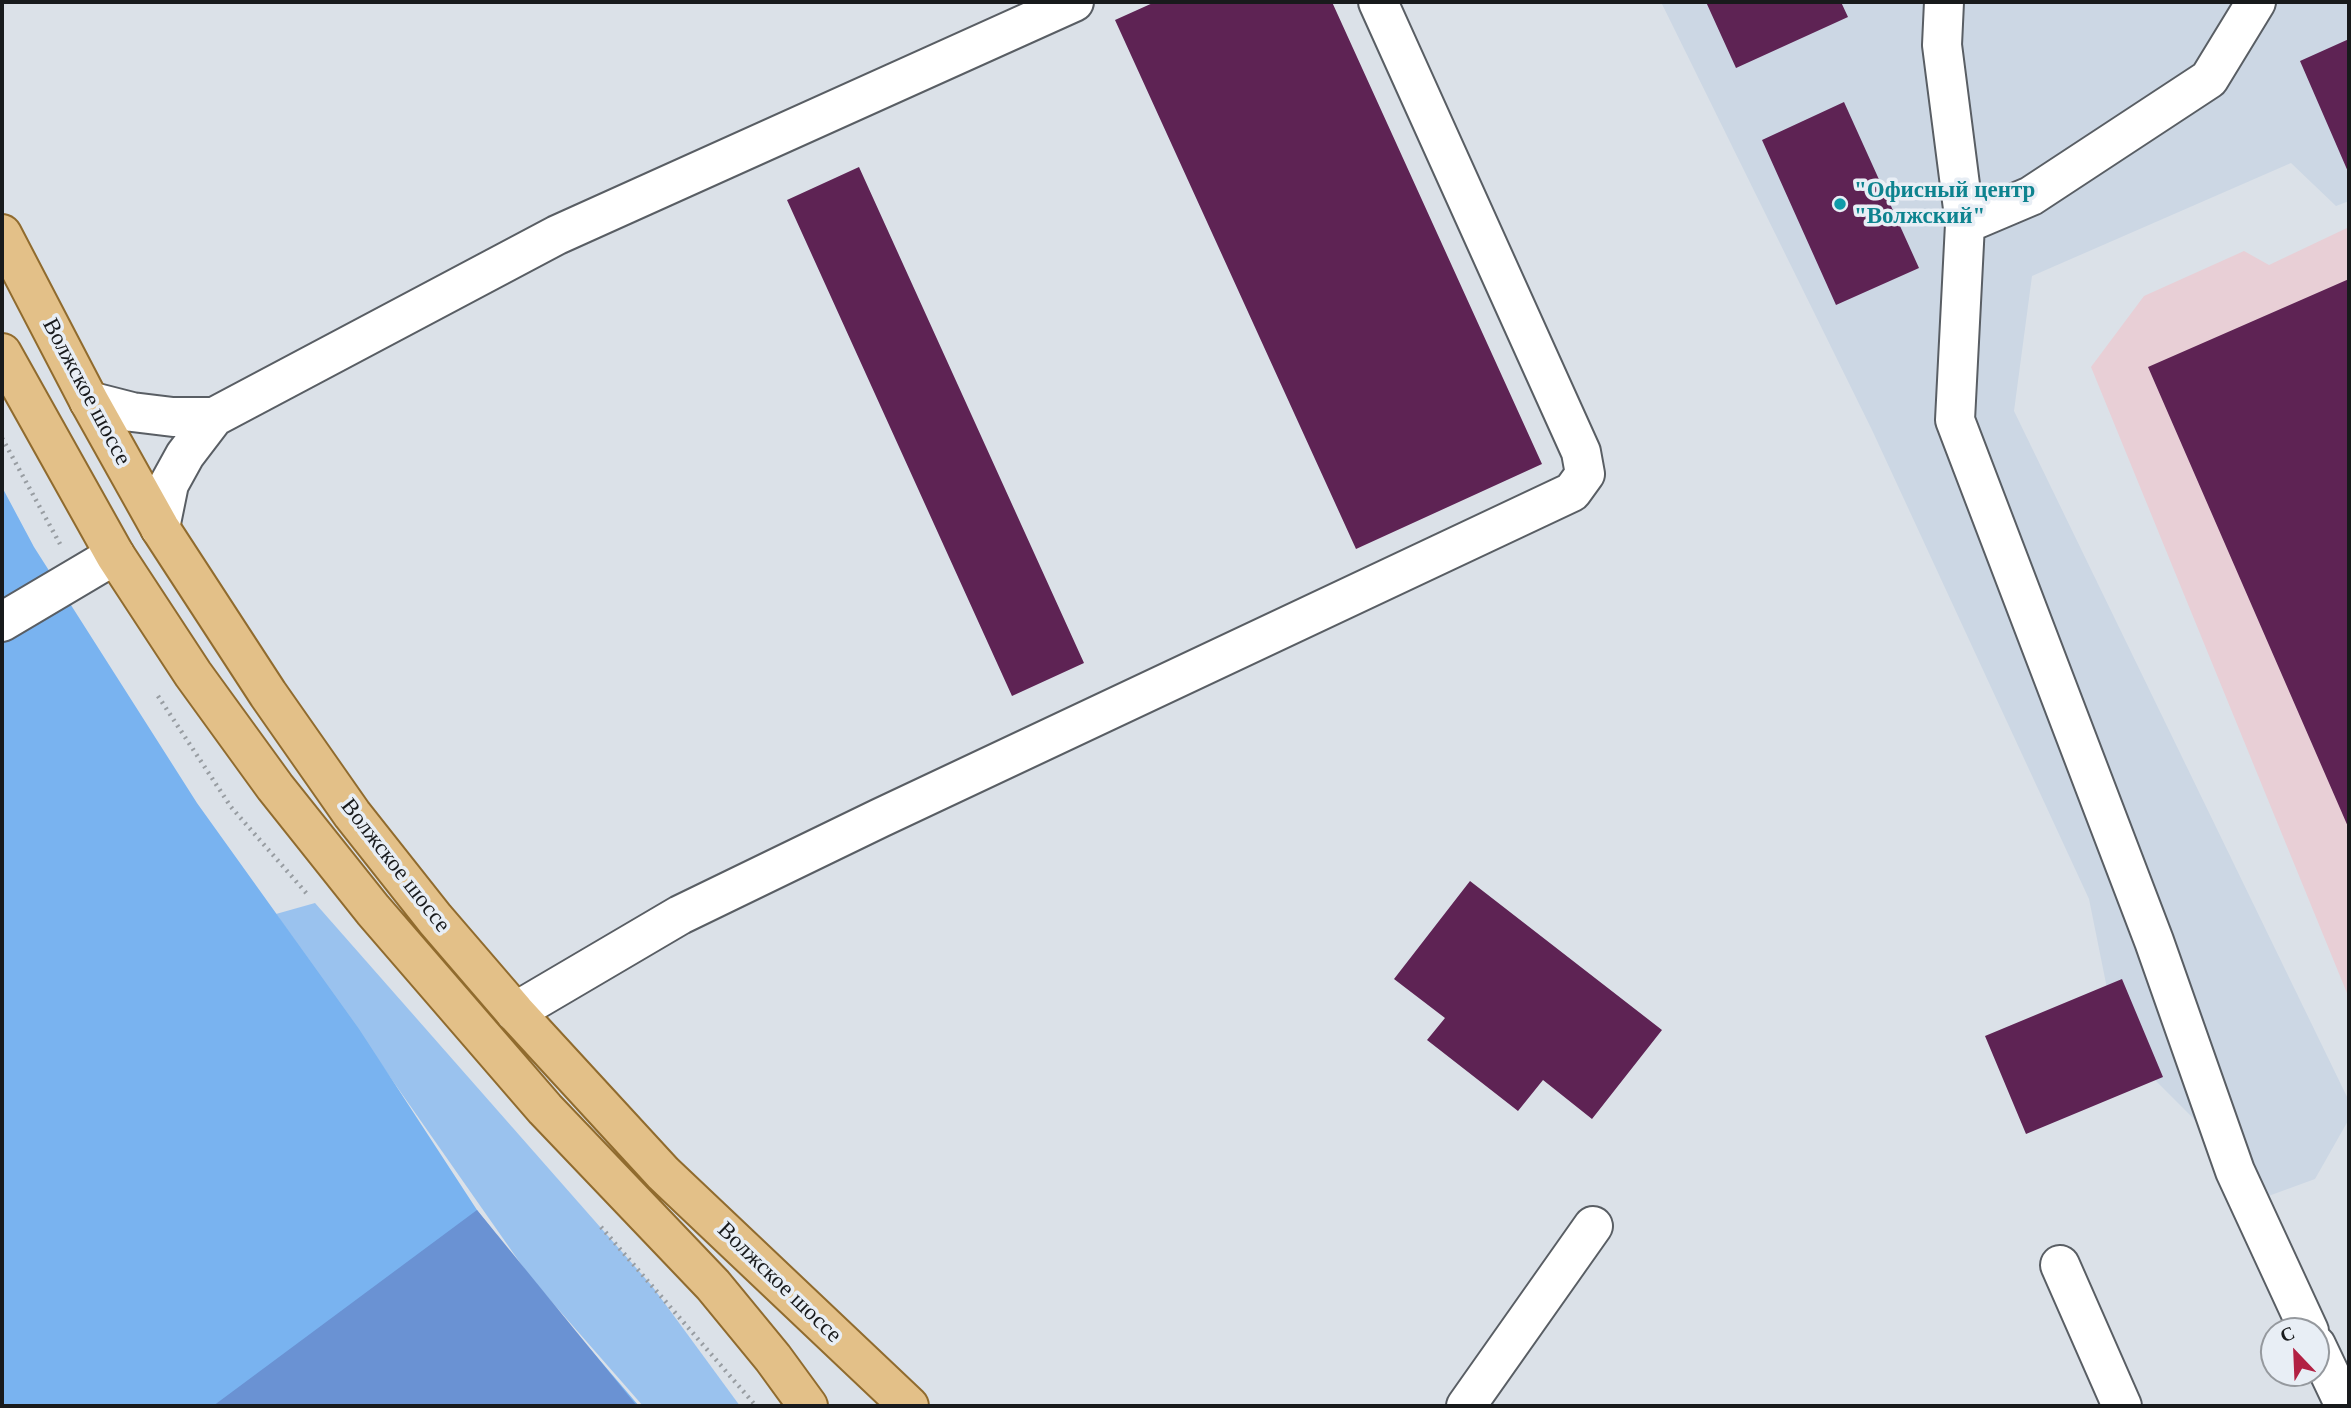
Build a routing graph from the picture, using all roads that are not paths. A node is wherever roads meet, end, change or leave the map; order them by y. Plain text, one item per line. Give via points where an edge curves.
1 (1074, 2) edge
2 (1378, 2) edge
3 (1944, 2) edge
4 (2256, 2) edge
5 (1965, 224) junction
6 (2, 234) edge
7 (2, 353) edge
8 (89, 401) junction
9 (214, 417) junction
10 (160, 528) junction
11 (116, 555) junction
12 (2, 622) edge
13 (515, 1013) junction
14 (1593, 1226) dead end
15 (2060, 1265) dead end
16 (2303, 1317) edge
17 (2330, 1374) edge
18 (808, 1406) edge
19 (909, 1406) edge
20 (1466, 1406) edge
21 (2122, 1406) edge
22 (2345, 1406) edge

1 - 9 street via 557,235
2 - 13 street via 1581,452 1585,474 1572,492 680,915
3 - 5 street via 1941,44
4 - 5 street via 2209,79 2031,196
5 - 16 street via 1955,419 2154,941 2235,1171
6 - 8 main road, Волжское шоссе
7 - 11 main road, Волжское шоссе
8 - 9 street via 132,412
8 - 10 main road, Волжское шоссе
9 - 10 street via 169,484
10 - 13 main road, Волжское шоссе via 352,814
11 - 12 street
11 - 18 main road, Волжское шоссе via 275,787 373,910 545,1109 713,1285
13 - 19 main road, Волжское шоссе via 663,1173
14 - 20 street
15 - 21 street
17 - 22 street

